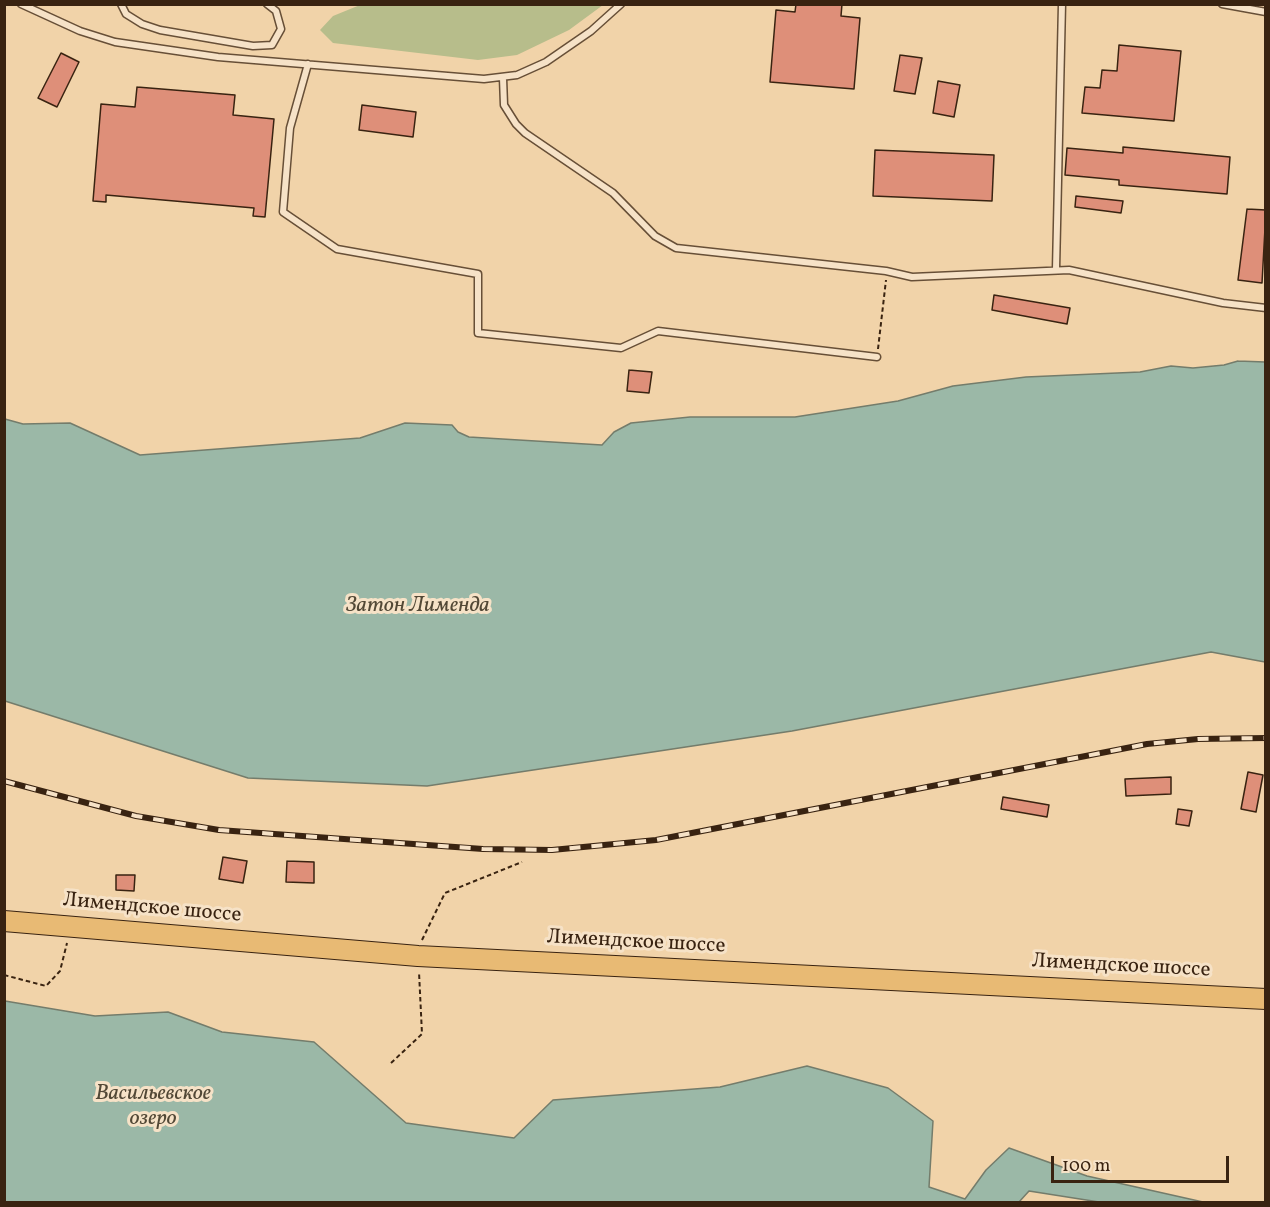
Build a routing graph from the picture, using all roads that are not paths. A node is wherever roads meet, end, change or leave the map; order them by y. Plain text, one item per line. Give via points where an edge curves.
1 (21, 4) edge
2 (122, 4) edge
3 (267, 4) edge
4 (621, 4) edge
5 (1062, 4) edge
6 (1222, 4) edge
7 (1266, 12) edge
8 (308, 64) junction
9 (503, 78) junction
10 (1056, 269) junction
11 (1266, 308) edge
12 (877, 357) road end
13 (4, 921) edge
14 (1266, 999) edge

1 - 8 lane via 115,42 218,57
2 - 3 lane via 126,14 151,27 253,46 272,45 281,29 276,10
4 - 9 lane via 560,54 525,72
5 - 10 lane
6 - 7 lane
8 - 9 lane
8 - 12 lane via 290,128 284,212 337,249 478,274 478,333 621,348 658,331
9 - 10 lane via 504,105 520,129 613,194 664,243 690,250 912,277
10 - 11 lane
13 - 14 main road, Лимендское шоссе via 418,956

